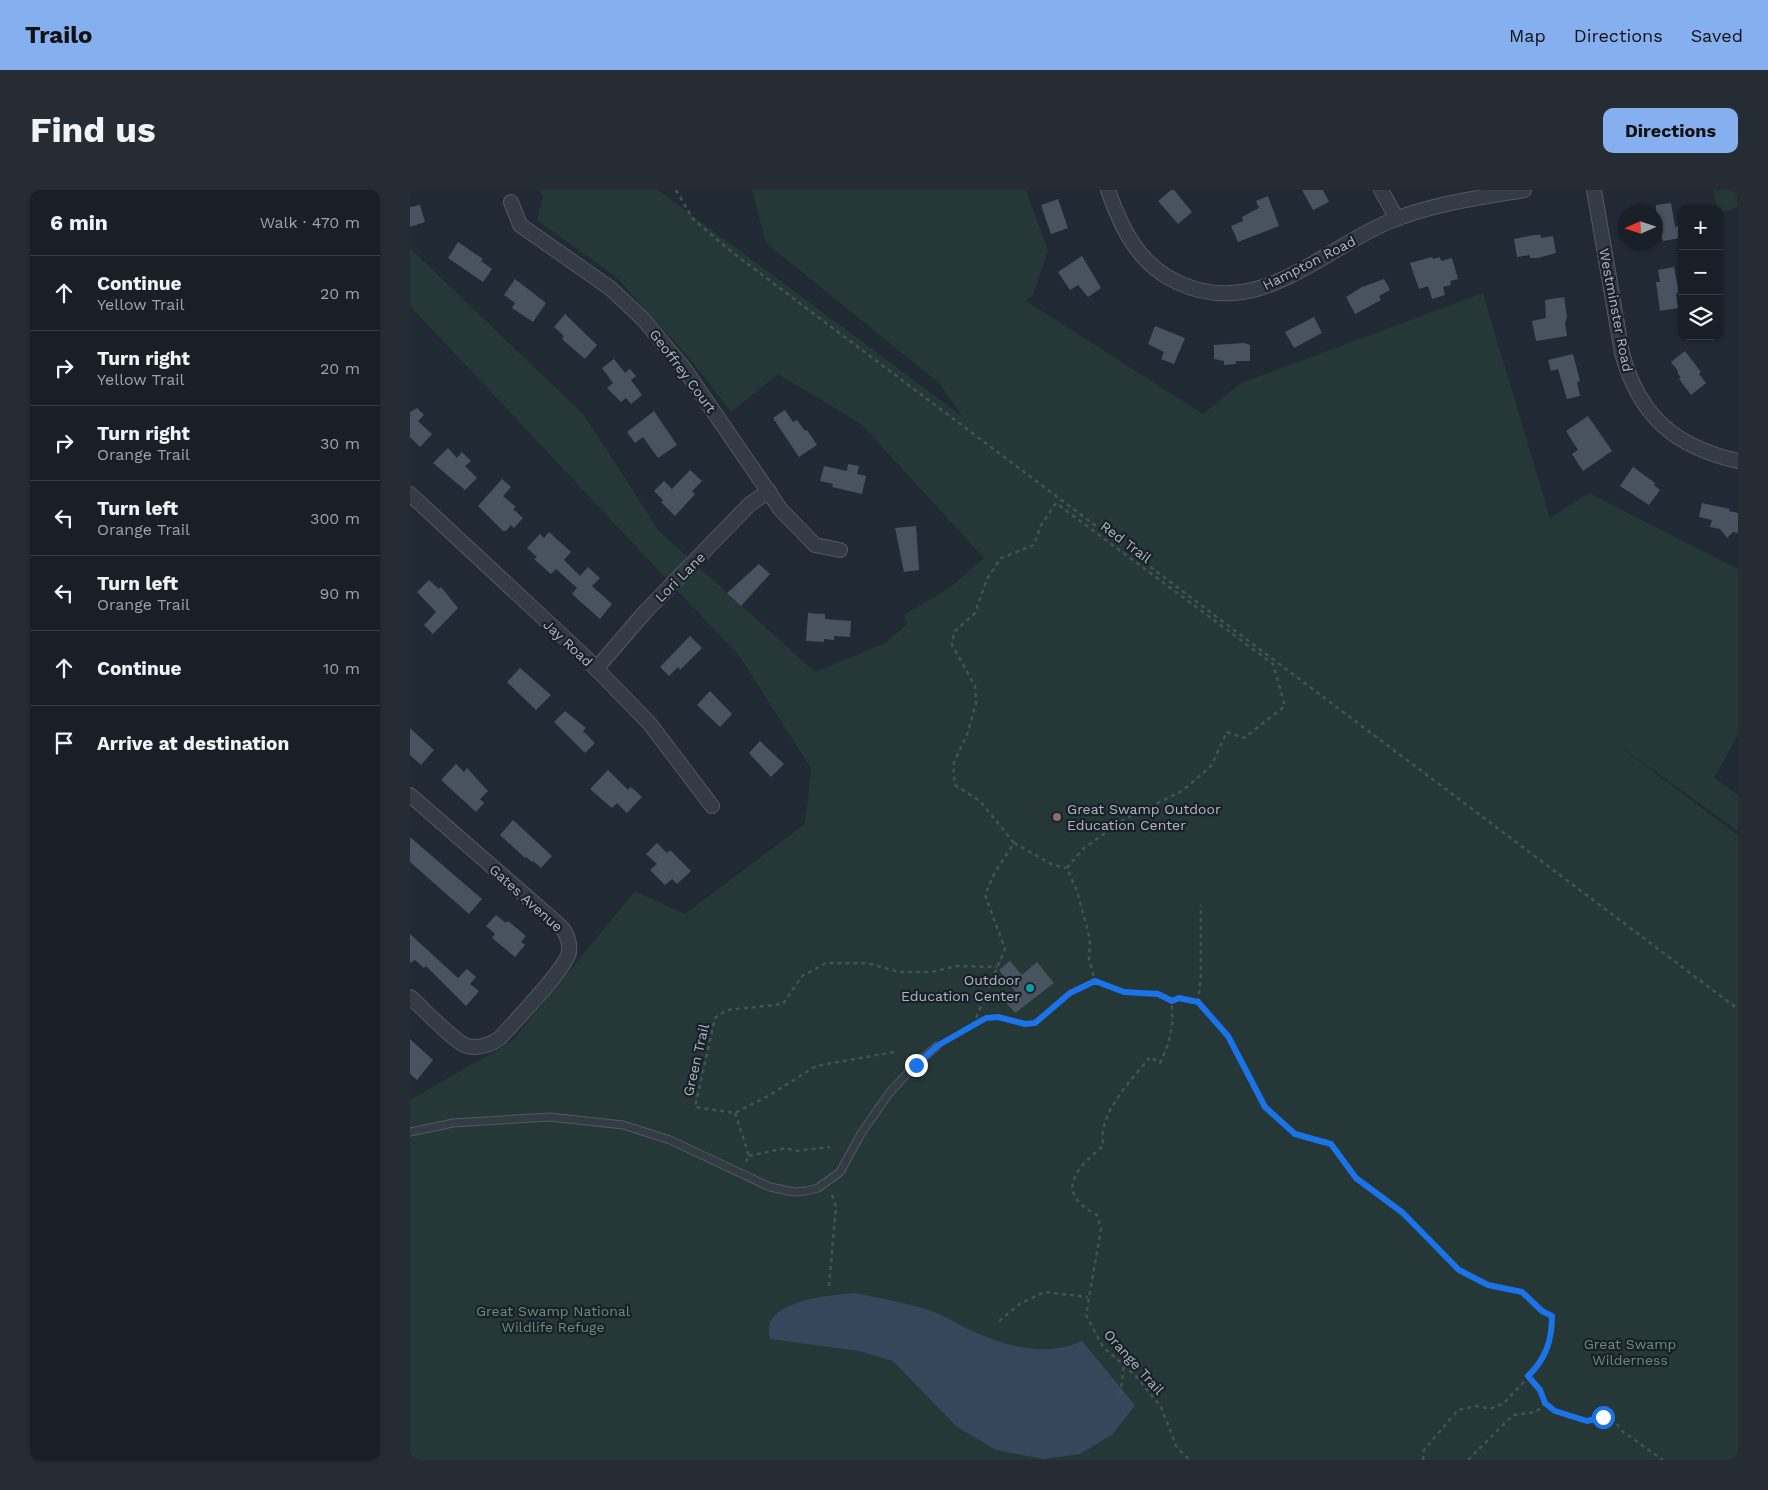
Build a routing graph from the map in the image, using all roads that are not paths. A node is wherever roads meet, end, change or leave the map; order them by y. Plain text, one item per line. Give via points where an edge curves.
1 (1108, 190) edge
2 (1381, 190) edge
3 (1524, 190) edge
4 (1594, 190) edge
5 (511, 202) dead end
6 (1397, 219) junction
7 (1738, 462) edge
8 (768, 491) junction
9 (410, 494) edge
10 (840, 550) dead end
11 (596, 669) junction
12 (410, 795) edge
13 (712, 806) dead end
14 (410, 997) edge
15 (937, 1046) road end
16 (410, 1132) edge

1 - 6 street, Hampton Road via 1125,231 1150,265 1169,278 1205,293 1238,294 1270,285
2 - 6 street
3 - 6 street, Hampton Road via 1439,205
4 - 7 street, Westminster Road via 1622,353 1638,396 1665,430 1687,445
5 - 8 street, Geoffrey Court via 520,225 610,288 643,319 683,367
8 - 10 street, Geoffrey Court via 794,525 815,545
8 - 11 street, Lori Lane via 750,504 625,633
9 - 11 street, Jay Road
11 - 13 street, Jay Road via 654,728
12 - 14 street, Gates Avenue via 558,924 567,937 569,951 564,964 500,1038 486,1046 462,1043
15 - 16 lane via 890,1092 862,1132 840,1172 818,1188 794,1192 770,1187 647,1132 587,1120 550,1117 452,1123

